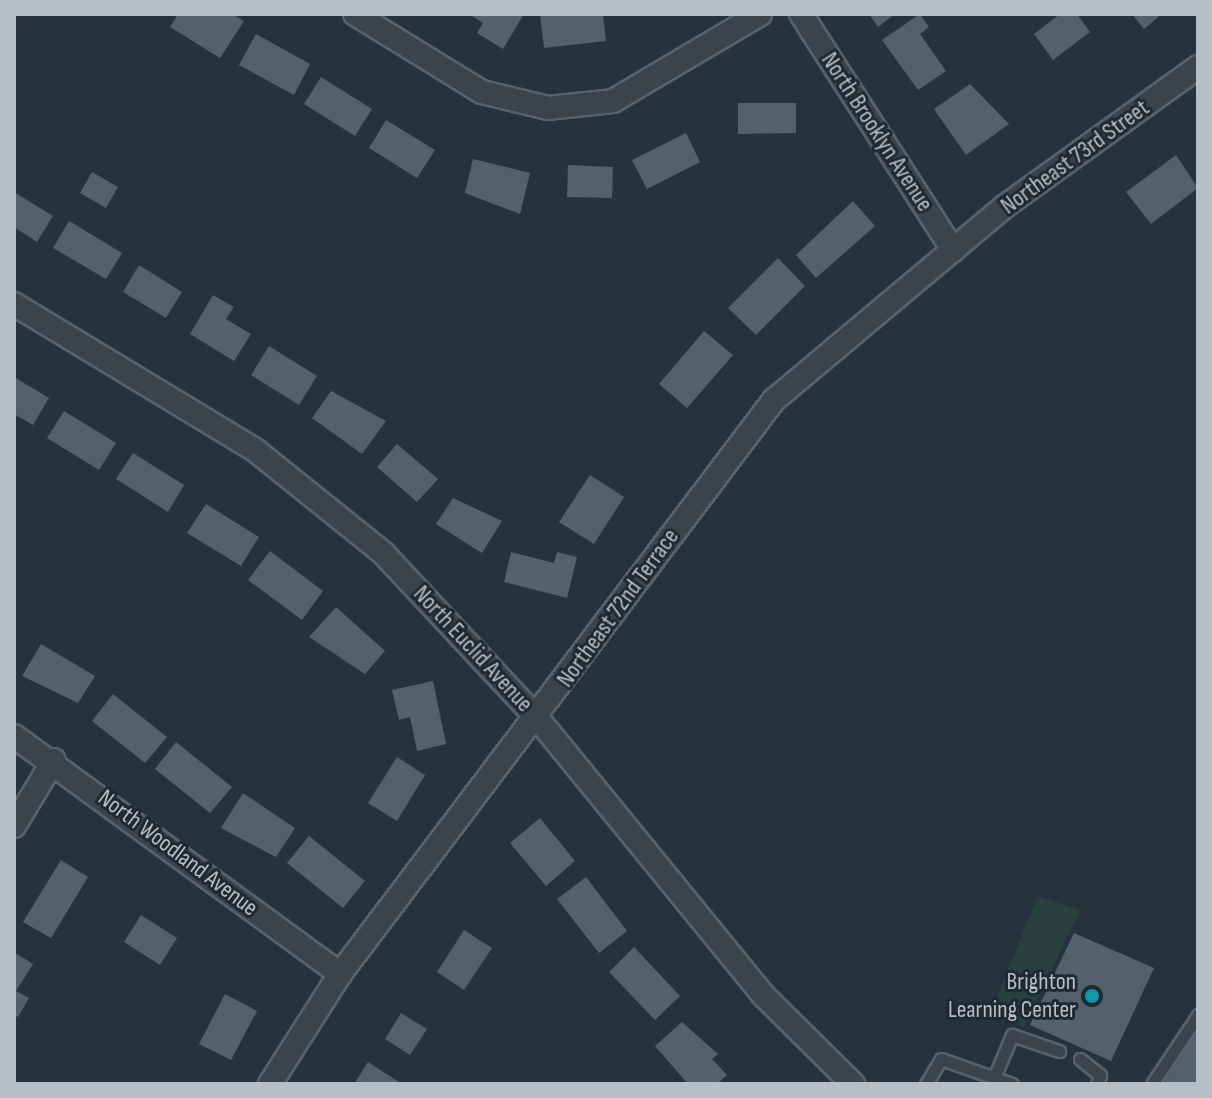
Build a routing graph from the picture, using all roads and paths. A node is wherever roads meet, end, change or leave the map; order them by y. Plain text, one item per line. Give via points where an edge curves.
1 (355, 14) edge
2 (760, 14) edge
3 (801, 14) edge
4 (1198, 67) edge
5 (953, 250) junction
6 (14, 304) edge
7 (538, 719) junction
8 (14, 736) edge
9 (54, 760) junction
10 (14, 826) edge
11 (340, 974) junction
12 (1198, 1015) edge
13 (1059, 1051) dead end
14 (1080, 1059) dead end
15 (994, 1078) junction
16 (270, 1084) edge
17 (853, 1084) edge
18 (926, 1084) edge
19 (1012, 1084) edge
20 (1097, 1084) edge
21 (1152, 1084) edge

1 - 2 street via 482,92 548,108 613,101
3 - 5 street, North Brooklyn Avenue
4 - 5 street, Northeast 73rd Street
5 - 7 street, Northeast 72nd Terrace via 814,365 738,440
6 - 7 street, North Euclid Avenue via 255,450 383,553
7 - 11 street, Northeast 72nd Terrace
7 - 17 street, North Euclid Avenue via 763,995
8 - 9 street, North Woodland Avenue
9 - 10 street
9 - 11 street, North Woodland Avenue
11 - 16 street, Northeast 72nd Terrace
12 - 21 lane
13 - 15 lane via 1012,1035
14 - 20 lane via 1100,1075
15 - 18 lane via 941,1059
15 - 19 lane

